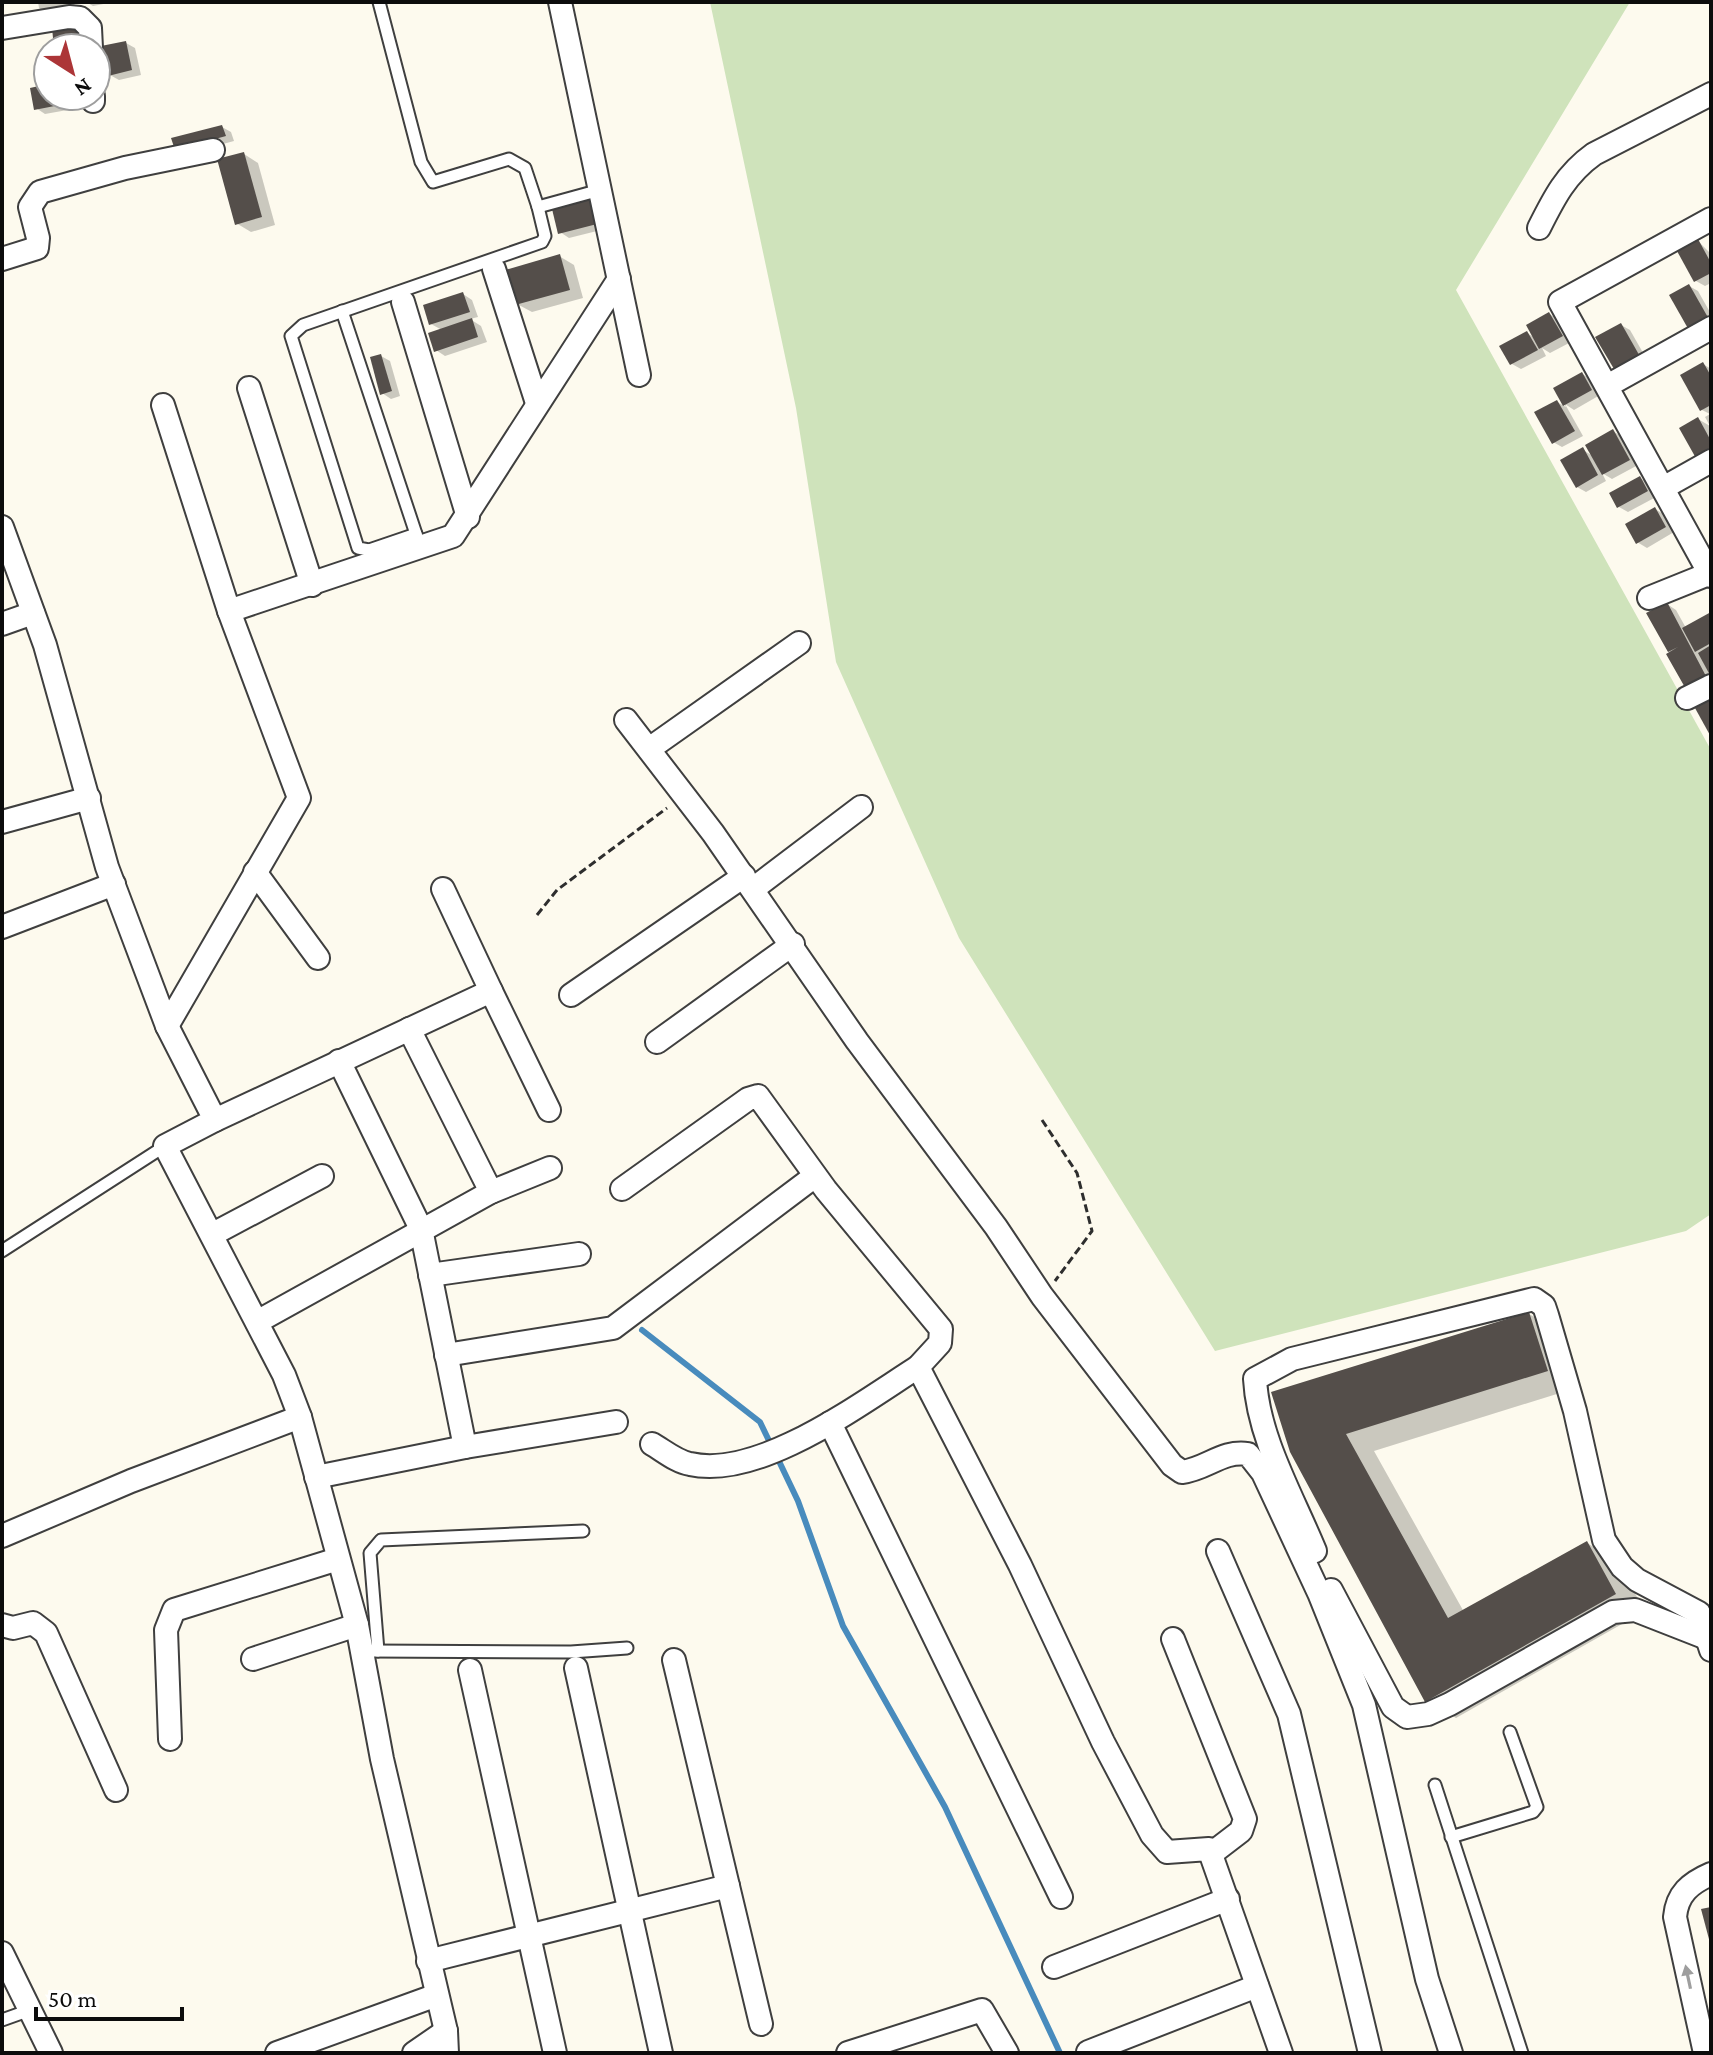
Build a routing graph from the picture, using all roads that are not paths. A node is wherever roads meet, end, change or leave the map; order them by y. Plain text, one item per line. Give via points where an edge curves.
1 (379, 2) edge
2 (560, 2) edge
3 (2, 28) edge
4 (90, 32) edge
5 (1711, 94) edge
6 (213, 150) dead end
7 (600, 190) junction
8 (538, 207) junction
9 (1711, 219) edge
10 (1539, 228) dead end
11 (2, 259) edge
12 (494, 269) dead end
13 (619, 279) junction
14 (403, 302) dead end
15 (342, 311) junction
16 (1711, 328) edge
17 (639, 375) dead end
18 (1607, 386) junction
19 (249, 388) dead end
20 (537, 403) junction
21 (163, 405) dead end
22 (1711, 461) edge
23 (1663, 488) junction
24 (468, 517) junction
25 (2, 527) edge
26 (418, 542) junction
27 (379, 555) junction
28 (1711, 574) edge
29 (312, 585) junction
30 (1649, 598) dead end
31 (229, 611) junction
32 (33, 613) junction
33 (2, 624) edge
34 (799, 643) dead end
35 (1711, 686) edge
36 (1687, 698) dead end
37 (626, 720) dead end
38 (649, 749) junction
39 (89, 798) junction
40 (861, 807) dead end
41 (2, 822) edge
42 (255, 872) junction
43 (748, 882) junction
44 (114, 884) junction
45 (443, 889) dead end
46 (2, 927) edge
47 (793, 944) junction
48 (318, 958) dead end
49 (491, 991) junction
50 (571, 995) dead end
51 (167, 1026) junction
52 (409, 1029) junction
53 (657, 1042) dead end
54 (339, 1061) junction
55 (549, 1110) dead end
56 (215, 1120) junction
57 (165, 1146) junction
58 (550, 1168) dead end
59 (322, 1176) dead end
60 (815, 1176) junction
61 (622, 1189) dead end
62 (491, 1192) junction
63 (421, 1229) junction
64 (213, 1234) junction
65 (2, 1251) edge
66 (579, 1254) dead end
67 (430, 1275) junction
68 (257, 1322) junction
69 (446, 1355) junction
70 (918, 1367) junction
71 (300, 1417) junction
72 (616, 1422) dead end
73 (830, 1423) junction
74 (652, 1444) dead end
75 (465, 1447) junction
76 (316, 1477) junction
77 (583, 1531) dead end
78 (2, 1536) edge
79 (1218, 1551) dead end
80 (338, 1559) junction
81 (2, 1625) edge
82 (357, 1625) junction
83 (1173, 1639) dead end
84 (1708, 1644) edge
85 (627, 1648) dead end
86 (370, 1651) junction
87 (253, 1659) dead end
88 (674, 1660) dead end
89 (576, 1668) dead end
90 (470, 1670) dead end
91 (1510, 1732) dead end
92 (170, 1739) dead end
93 (1435, 1785) dead end
94 (116, 1790) dead end
95 (1451, 1837) junction
96 (1211, 1854) junction
97 (1711, 1874) edge
98 (728, 1886) junction
99 (1061, 1897) dead end
100 (1228, 1899) junction
101 (631, 1911) junction
102 (528, 1936) junction
103 (2, 1953) edge
104 (428, 1961) junction
105 (1054, 1967) dead end
106 (1257, 1986) junction
107 (437, 1995) junction
108 (30, 2010) junction
109 (2, 2020) edge
110 (761, 2024) dead end
111 (446, 2042) edge
112 (1088, 2052) edge
113 (51, 2053) edge
114 (277, 2053) edge
115 (414, 2053) edge
116 (555, 2053) edge
117 (661, 2053) edge
118 (848, 2053) edge
119 (1007, 2053) edge
120 (1281, 2053) edge
121 (1370, 2053) edge
122 (1451, 2053) edge
123 (1522, 2053) edge
124 (1705, 2053) edge

1 - 8 lane via 425,174 433,182 498,161 518,161
2 - 7 street
3 - 4 street via 69,17 80,18
5 - 10 street via 1577,166
6 - 11 street via 40,192 30,207 37,248
7 - 8 lane
7 - 13 street
8 - 15 lane via 542,242
9 - 18 street via 1560,302
12 - 20 street
13 - 17 street
13 - 20 street
14 - 24 street
15 - 26 lane
15 - 27 lane via 294,330 292,342 353,537 358,548
16 - 18 street
18 - 23 street
19 - 29 street
20 - 24 street
21 - 31 street
22 - 23 street
23 - 28 street
24 - 26 street via 453,536
25 - 32 street
26 - 27 street
27 - 29 street
28 - 30 street
29 - 31 street
31 - 42 street via 299,798
32 - 33 street
32 - 39 street
34 - 38 street
35 - 36 street
37 - 38 street
38 - 43 street
39 - 41 street
39 - 44 street
40 - 43 street
42 - 48 street
42 - 51 street
43 - 47 street
43 - 50 street
44 - 46 street
44 - 51 street
45 - 49 street
47 - 53 street
47 - 122 street via 1042,1296 1172,1465 1182,1472 1197,1470 1235,1452 1248,1454 1263,1473 1364,1705 1427,1979
49 - 52 street
49 - 55 street
51 - 56 street
52 - 54 street
52 - 62 street
54 - 56 street
54 - 63 street
56 - 57 street
57 - 64 street
57 - 65 lane
58 - 62 street
59 - 64 street
60 - 61 street via 758,1096
60 - 69 street via 613,1328
60 - 70 street via 941,1329 940,1343
62 - 63 street
63 - 67 street
63 - 68 street
64 - 68 street
66 - 67 street
67 - 69 street
68 - 71 street
69 - 75 street
70 - 73 street
70 - 96 street via 1152,1835 1163,1851 1203,1848
71 - 76 street
71 - 78 street
72 - 75 street
73 - 74 street via 743,1464 688,1464
73 - 99 street
75 - 76 street
76 - 80 street
77 - 86 lane via 381,1540 370,1553
79 - 121 street via 1289,1714
80 - 82 street
80 - 92 street via 174,1610 166,1630
81 - 94 street via 33,1623 46,1633
82 - 86 street
82 - 87 street
83 - 96 street via 1245,1819 1241,1831
84 - 84 street via 1699,1613 1637,1580 1604,1540 1575,1411 1539,1301 1526,1298 1292,1359 1255,1379 1265,1430 1331,1589 1393,1707 1407,1717 1450,1704 1613,1612 1635,1610
85 - 86 lane
86 - 104 street via 382,1759
88 - 98 street
89 - 101 street
90 - 102 street
91 - 95 lane via 1537,1807
93 - 95 lane
95 - 123 lane
96 - 100 street
124 -> 97 street via 1675,1917 1683,1891
98 - 101 street
98 - 110 street
100 - 105 street
100 - 106 street
101 - 102 street
101 - 117 street
102 - 104 street
102 - 116 street
103 - 108 street
104 - 107 street
106 - 112 street
106 - 120 street
107 - 111 street
107 - 114 street
108 - 109 lane
108 - 113 street
111 - 115 street
118 - 119 street via 982,2010

